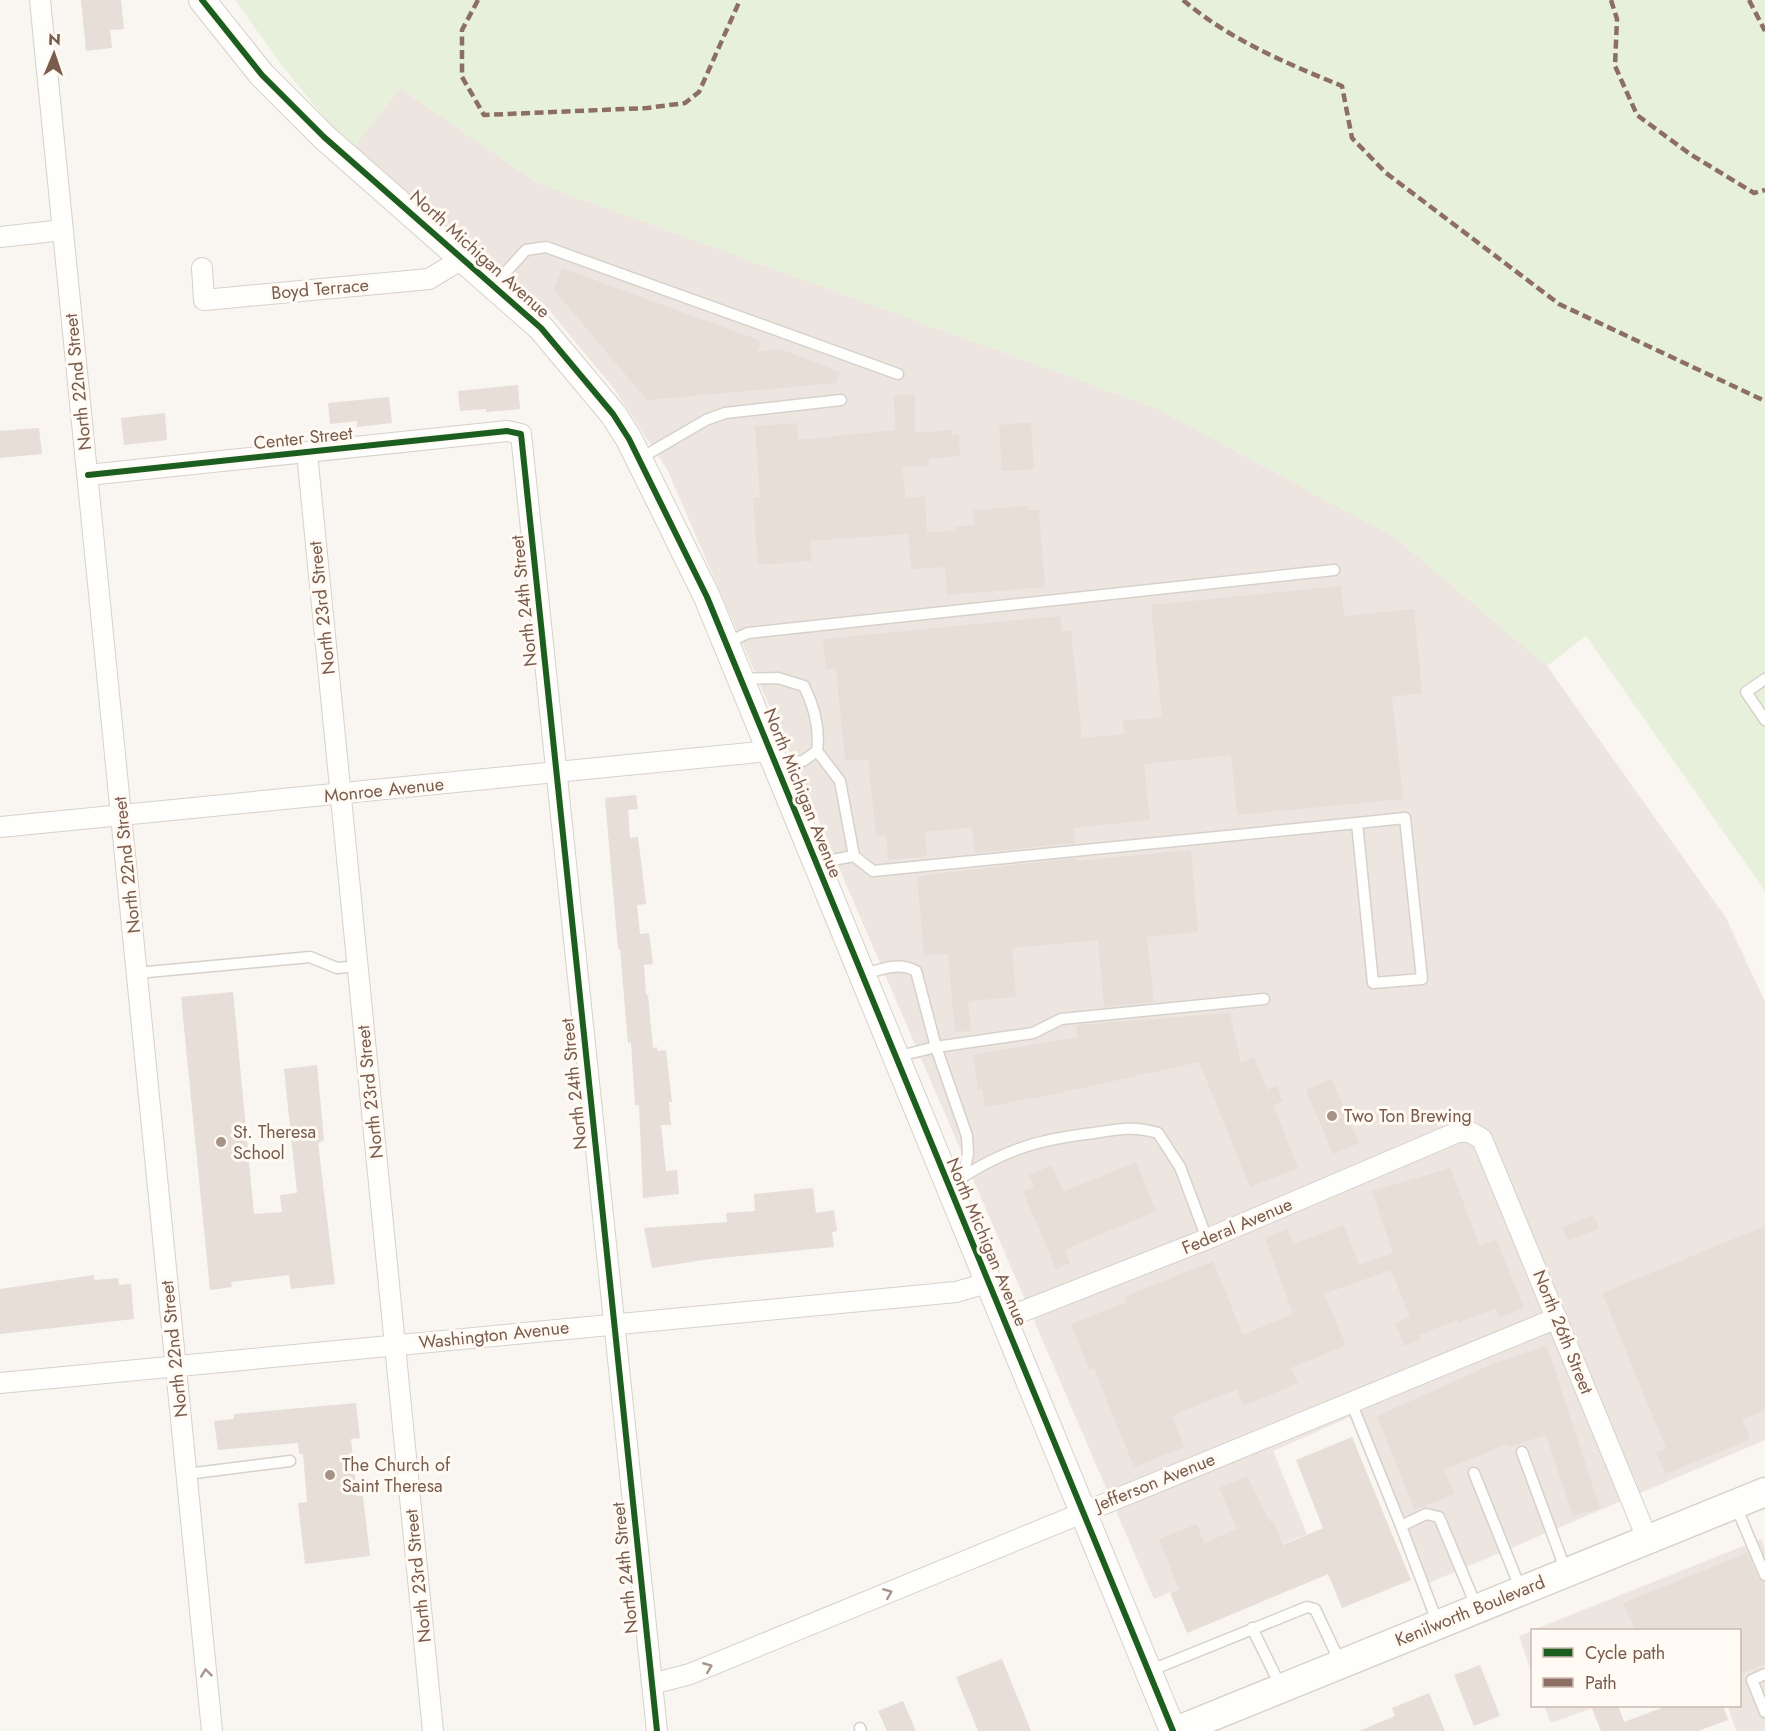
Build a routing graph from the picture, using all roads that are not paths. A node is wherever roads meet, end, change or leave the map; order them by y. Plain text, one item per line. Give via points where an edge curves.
1 (40, 0) edge
2 (202, 0) edge
3 (63, 230) junction
4 (0, 237) edge
5 (460, 255) junction
6 (202, 268) dead end
7 (494, 285) junction
8 (897, 374) dead end
9 (841, 400) dead end
10 (521, 434) joint
11 (307, 453) junction
12 (639, 459) junction
13 (88, 475) junction
14 (1334, 570) dead end
15 (726, 644) junction
16 (740, 679) junction
17 (1765, 679) edge
18 (1765, 720) edge
19 (817, 751) junction
20 (772, 758) junction
21 (557, 774) junction
22 (341, 794) junction
23 (122, 816) junction
24 (1357, 823) junction
25 (0, 827) edge
26 (854, 856) junction
27 (816, 863) junction
28 (357, 966) junction
29 (137, 973) junction
30 (861, 975) junction
31 (1264, 999) dead end
32 (936, 1047) junction
33 (894, 1057) junction
34 (1470, 1132) joint
35 (956, 1183) junction
36 (1207, 1239) junction
37 (987, 1284) junction
38 (1557, 1318) junction
39 (1003, 1319) junction
40 (614, 1323) junction
41 (395, 1345) junction
42 (176, 1366) junction
43 (0, 1383) edge
44 (1351, 1402) junction
45 (1521, 1452) dead end
46 (290, 1461) dead end
47 (1474, 1473) dead end
48 (187, 1474) junction
49 (1765, 1492) edge
50 (1734, 1504) junction
51 (1084, 1511) junction
52 (1401, 1526) junction
53 (1647, 1538) junction
54 (1566, 1571) junction
55 (1765, 1575) edge
56 (1521, 1590) junction
57 (1477, 1608) junction
58 (1438, 1624) junction
59 (1252, 1628) junction
60 (1341, 1664) junction
61 (1149, 1671) junction
62 (1765, 1674) edge
63 (652, 1684) junction
64 (1281, 1688) junction
65 (1765, 1712) edge
66 (212, 1731) edge
67 (433, 1731) edge
68 (657, 1731) edge
69 (1175, 1731) edge

1 - 3 street, North 22nd Street
2 - 5 street, North Michigan Avenue via 262,75 324,137
3 - 4 street
3 - 13 street, North 22nd Street
5 - 6 street, Boyd Terrace via 452,266 429,279 204,300
5 - 7 street, North Michigan Avenue
7 - 8 lane via 526,249 546,247
7 - 12 street, North Michigan Avenue via 541,328 613,414
9 - 12 lane via 725,413
10 - 11 street, Center Street via 507,431
10 - 21 street, North 24th Street
11 - 13 street, Center Street
11 - 22 street, North 23rd Street
12 - 15 street, North Michigan Avenue
13 - 23 street, North 22nd Street
14 - 15 lane via 748,633
15 - 16 street, North Michigan Avenue
16 - 19 lane via 778,678 804,686 812,702
16 - 20 street, North Michigan Avenue
17 - 18 lane via 1746,692
19 - 20 lane via 803,761
19 - 26 lane via 840,781
20 - 21 street, Monroe Avenue
20 - 27 street, North Michigan Avenue
21 - 22 street, Monroe Avenue
21 - 40 street, North 24th Street
22 - 23 street, Monroe Avenue
22 - 28 street, North 23rd Street
23 - 25 street, Monroe Avenue
23 - 29 street, North 22nd Street
24 - 24 lane via 1373,983 1422,979 1405,818
24 - 26 lane via 873,871
26 - 27 lane
27 - 30 street, North Michigan Avenue
28 - 29 lane via 337,968 310,957
28 - 41 street, North 23rd Street
29 - 42 street, North 22nd Street
30 - 32 lane via 897,966 916,971
30 - 33 street, North Michigan Avenue
31 - 32 lane via 1061,1019 1033,1033
32 - 33 lane
32 - 35 lane via 967,1136 968,1154
33 - 35 street, North Michigan Avenue
34 - 36 street, Federal Avenue via 1458,1132
34 - 38 street, North 26th Street via 1482,1139
35 - 36 lane via 994,1158 1046,1139 1136,1127 1158,1133 1180,1167
35 - 37 street, North Michigan Avenue
36 - 39 street, Federal Avenue
37 - 39 street, North Michigan Avenue
37 - 40 street, Washington Avenue via 956,1292
38 - 44 street, Jefferson Avenue
38 - 53 street, North 26th Street
39 - 51 street, North Michigan Avenue
40 - 41 street, Washington Avenue
40 - 63 street, North 24th Street
41 - 42 street, Washington Avenue
41 - 67 street, North 23rd Street
42 - 43 street, Washington Avenue
42 - 48 street, North 22nd Street
44 - 51 street, Jefferson Avenue
44 - 52 lane
45 - 54 lane
46 - 48 lane
47 - 56 lane
66 -> 48 street, North 22nd Street
49 - 50 main road, Kenilworth Boulevard
50 - 53 main road, Kenilworth Boulevard
50 - 55 lane
51 - 61 street, North Michigan Avenue
63 -> 51 street, Jefferson Avenue via 690,1674
52 - 57 lane via 1426,1514 1439,1517
52 - 58 lane
53 - 54 main road, Kenilworth Boulevard
54 - 56 main road, Kenilworth Boulevard
56 - 57 main road, Kenilworth Boulevard
57 - 58 main road, Kenilworth Boulevard
58 - 60 main road, Kenilworth Boulevard
59 - 60 lane via 1301,1608 1316,1609
59 - 61 lane
59 - 64 lane
60 - 64 main road, Kenilworth Boulevard
61 - 69 street, North Michigan Avenue
62 - 65 lane via 1752,1680
63 - 68 street, North 24th Street
64 - 69 main road, Kenilworth Boulevard

